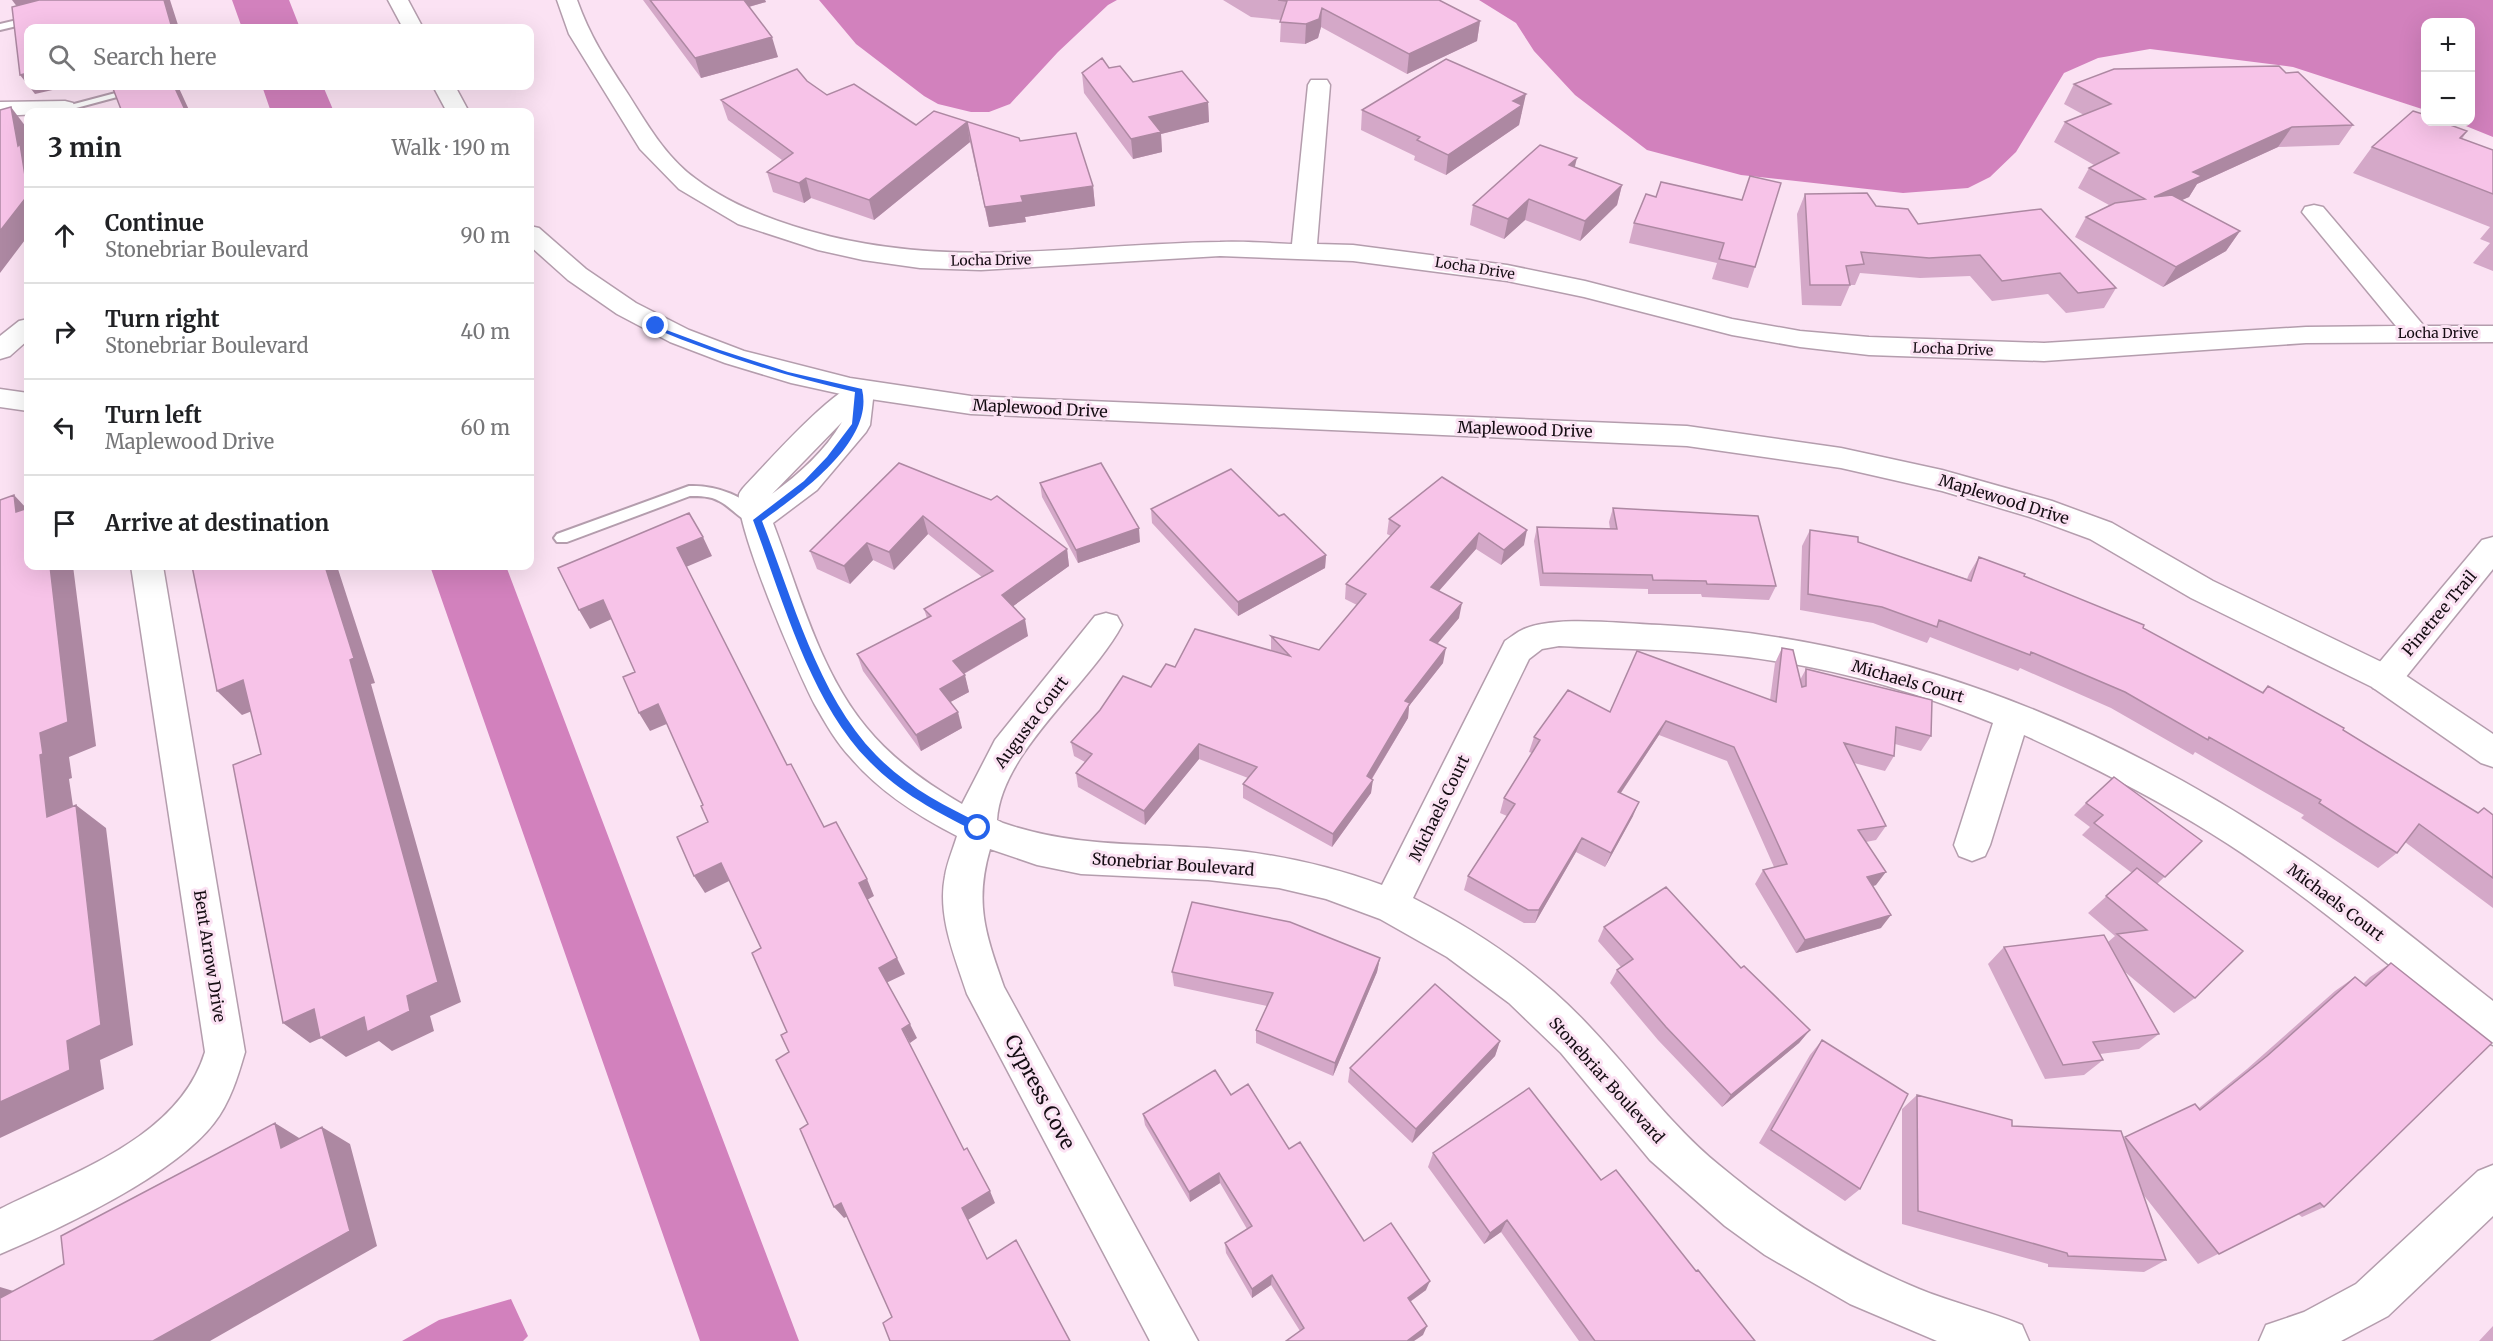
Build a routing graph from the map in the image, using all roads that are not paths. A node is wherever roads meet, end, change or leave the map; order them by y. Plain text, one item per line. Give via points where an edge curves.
1 (398, 0) edge
2 (567, 0) edge
3 (43, 17) edge
4 (411, 24) edge
5 (0, 27) edge
6 (1318, 86) dead end
7 (138, 90) edge
8 (446, 90) edge
9 (73, 108) edge
10 (456, 108) edge
11 (0, 109) edge
12 (24, 109) edge
13 (2314, 212) dead end
14 (534, 237) edge
15 (1304, 250) junction
16 (24, 330) edge
17 (2416, 333) junction
18 (2493, 334) edge
19 (0, 350) edge
20 (860, 391) junction
21 (0, 398) edge
22 (24, 401) edge
23 (757, 520) junction
24 (562, 538) dead end
25 (2493, 548) edge
26 (148, 570) edge
27 (1106, 625) dead end
28 (2385, 679) junction
29 (2013, 714) junction
30 (2493, 753) edge
31 (978, 828) junction
32 (1972, 844) dead end
33 (1390, 906) junction
34 (2493, 1026) edge
35 (2493, 1186) edge
36 (0, 1232) edge
37 (1175, 1341) edge
38 (2006, 1341) edge
39 (2282, 1341) edge

1 - 4 street
2 - 15 street, Locha Drive via 579,34 666,165 709,199 777,231 863,252 920,260 981,262 1154,251
3 - 5 lane
6 - 15 street
7 - 9 lane
8 - 10 street
11 - 12 street
13 - 17 street
14 - 20 street, Maplewood Drive via 561,265 604,297 656,326 757,365
15 - 17 street, Locha Drive via 1430,261 1507,273 1731,327 1869,346 2044,352 2306,335
16 - 19 street
17 - 18 street, Locha Drive
20 - 23 street via 856,425 830,459 807,483
20 - 28 street, Maplewood Drive via 971,405 1658,434 1839,456 1932,477 2093,528 2177,577
21 - 22 street
23 - 24 lane via 730,498 710,490 689,491
23 - 31 street, Stonebriar Boulevard via 820,682 842,721 872,758 912,791
25 - 28 street, Pinetree Trail
26 - 36 street, Bent Arrow Drive via 225,1052 218,1080 172,1138
27 - 31 street, Augusta Court via 1006,750 980,800
28 - 30 street, Maplewood Drive
29 - 32 street
29 - 33 street, Michaels Court via 1898,675 1801,653 1715,642 1559,634 1534,638 1517,650
29 - 34 street, Michaels Court via 2148,778 2240,833 2302,875
31 - 33 street, Stonebriar Boulevard via 1019,844 1078,857 1141,864 1205,863 1300,876
31 - 37 street, Cypress Cove via 963,877 963,907 967,936 987,994
33 - 38 street, Stonebriar Boulevard via 1453,938 1509,978 1562,1026 1662,1143 1724,1199 1795,1250 1873,1294 1955,1328
35 - 39 street via 2372,1300 2312,1332

